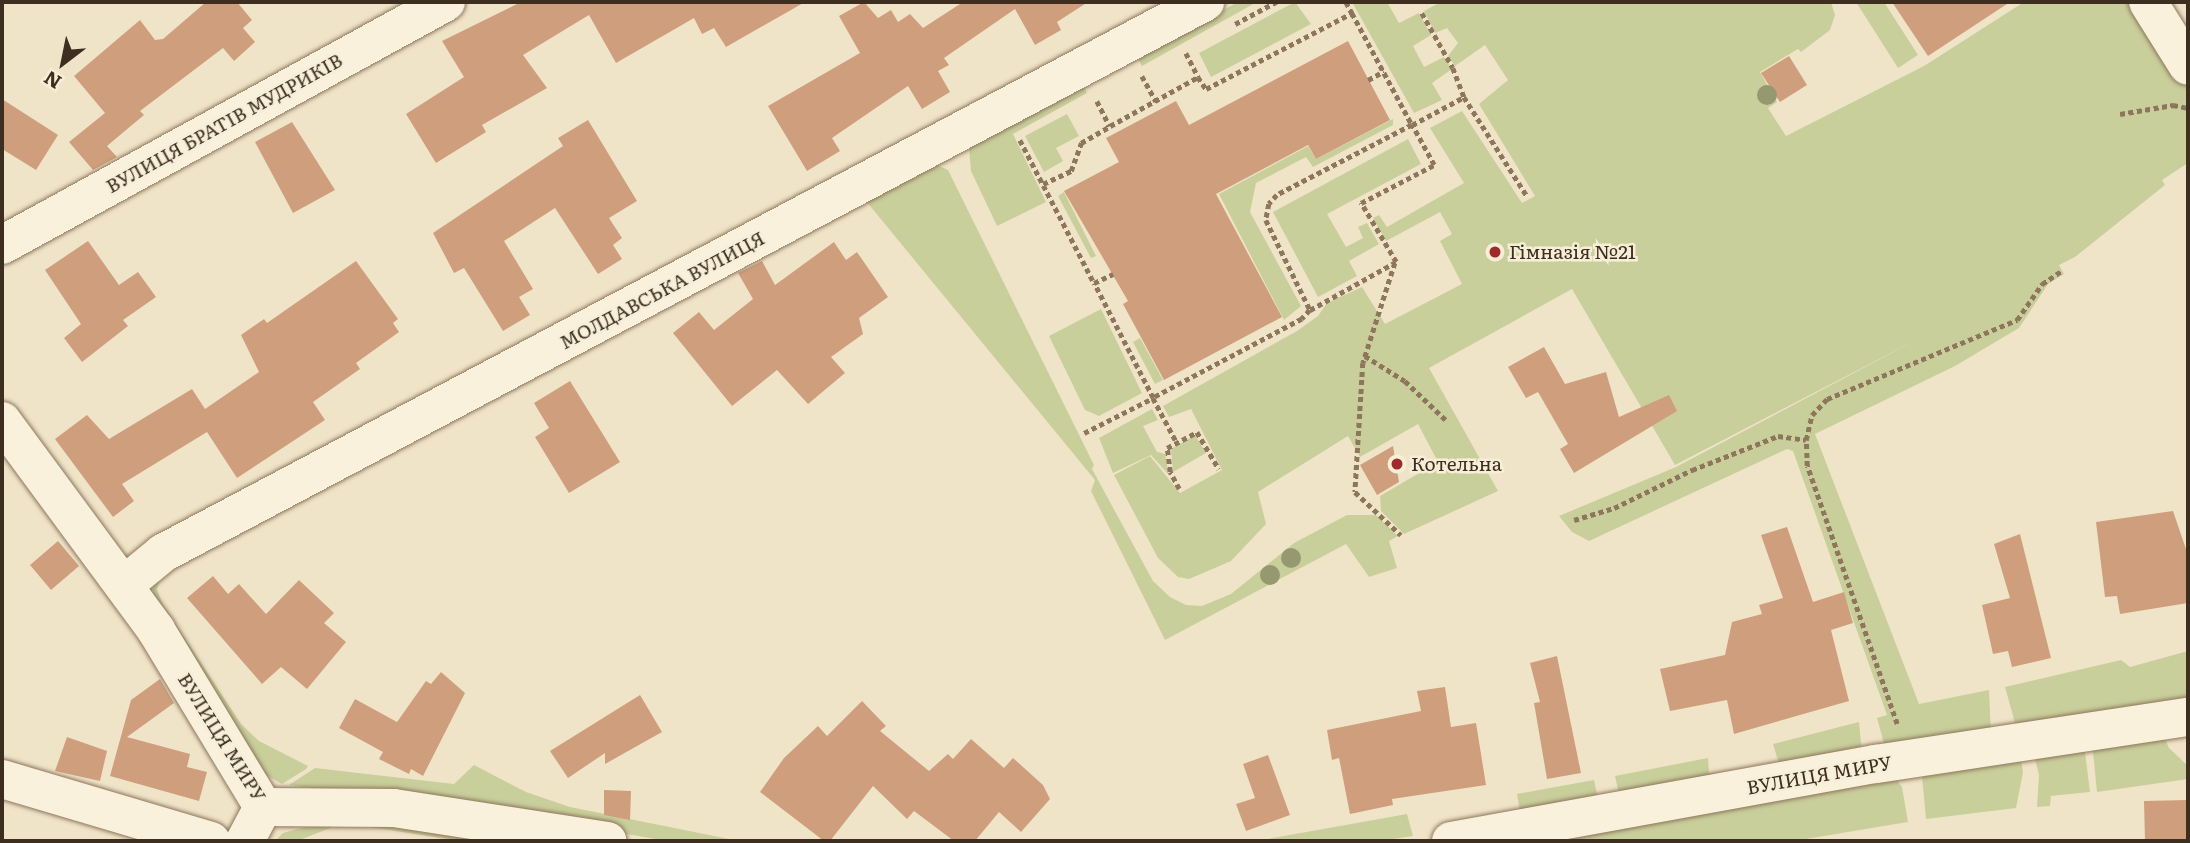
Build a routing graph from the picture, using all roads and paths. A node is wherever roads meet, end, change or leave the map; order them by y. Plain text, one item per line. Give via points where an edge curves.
1 (446, 2) edge
2 (1205, 2) edge
3 (1346, 2) edge
4 (2148, 2) edge
5 (1352, 13) junction
6 (1422, 13) dead end
7 (1185, 52) dead end
8 (1174, 58) dead end
9 (2188, 66) edge
10 (1153, 70) dead end
11 (1384, 71) junction
12 (1368, 80) dead end
13 (1130, 82) dead end
14 (1091, 91) dead end
15 (1107, 94) dead end
16 (1464, 97) junction
17 (1096, 100) junction
18 (1086, 106) dead end
19 (2188, 108) edge
20 (1134, 113) junction
21 (2120, 114) dead end
22 (1138, 121) dead end
23 (1412, 125) junction
24 (1110, 126) junction
25 (1031, 130) dead end
26 (1043, 184) junction
27 (1527, 196) dead end
28 (2, 245) edge
29 (1396, 262) junction
30 (2063, 270) dead end
31 (1113, 274) dead end
32 (1094, 283) junction
33 (1310, 310) junction
34 (1364, 356) junction
35 (1153, 398) junction
36 (2, 421) edge
37 (1448, 422) dead end
38 (1084, 433) dead end
39 (1806, 440) junction
40 (1177, 443) junction
41 (1219, 469) dead end
42 (1179, 489) dead end
43 (1574, 520) dead end
44 (1401, 535) dead end
45 (124, 585) junction
46 (2188, 717) edge
47 (1906, 760) junction
48 (2, 779) edge
49 (263, 807) junction
50 (212, 841) edge
51 (245, 841) edge
52 (607, 841) edge
53 (1451, 841) edge

1 - 28 street, ВУЛИЦЯ БРАТІВ МУДРИКІВ
2 - 45 street, МОЛДАВСЬКА ВУЛИЦЯ via 163,553
3 - 5 path
4 - 9 street
5 - 11 path
5 - 20 path via 1206,89 1198,77
6 - 16 path
7 - 8 path
10 - 13 path
11 - 12 path
11 - 23 path
14 - 17 path
15 - 17 path
16 - 23 path
16 - 27 path
17 - 18 path
17 - 24 path
19 - 21 path via 2173,105
20 - 22 path
20 - 24 path
23 - 29 path via 1434,165 1361,203
23 - 33 path via 1277,195 1269,204 1266,220
24 - 26 path via 1082,143 1071,171
25 - 26 path via 1018,136
26 - 32 path
29 - 33 path
29 - 34 path
30 - 39 path via 2042,284 2017,320 1827,399 1812,415
31 - 32 path
32 - 35 path
33 - 35 path via 1302,319
34 - 37 path via 1405,381
34 - 44 path via 1355,492
35 - 38 path
35 - 40 path
36 - 45 street, ВУЛИЦЯ МИРУ
39 - 43 path via 1778,436 1614,508
39 - 47 path via 1807,466 1892,704
40 - 41 path via 1197,432
40 - 42 path via 1167,448 1170,472
45 - 49 street, ВУЛИЦЯ МИРУ via 236,755
46 - 47 street, ВУЛИЦЯ МИРУ
47 - 53 street, ВУЛИЦЯ МИРУ
48 - 50 street
49 - 51 street
49 - 52 street, ВУЛИЦЯ МИРУ via 394,808

